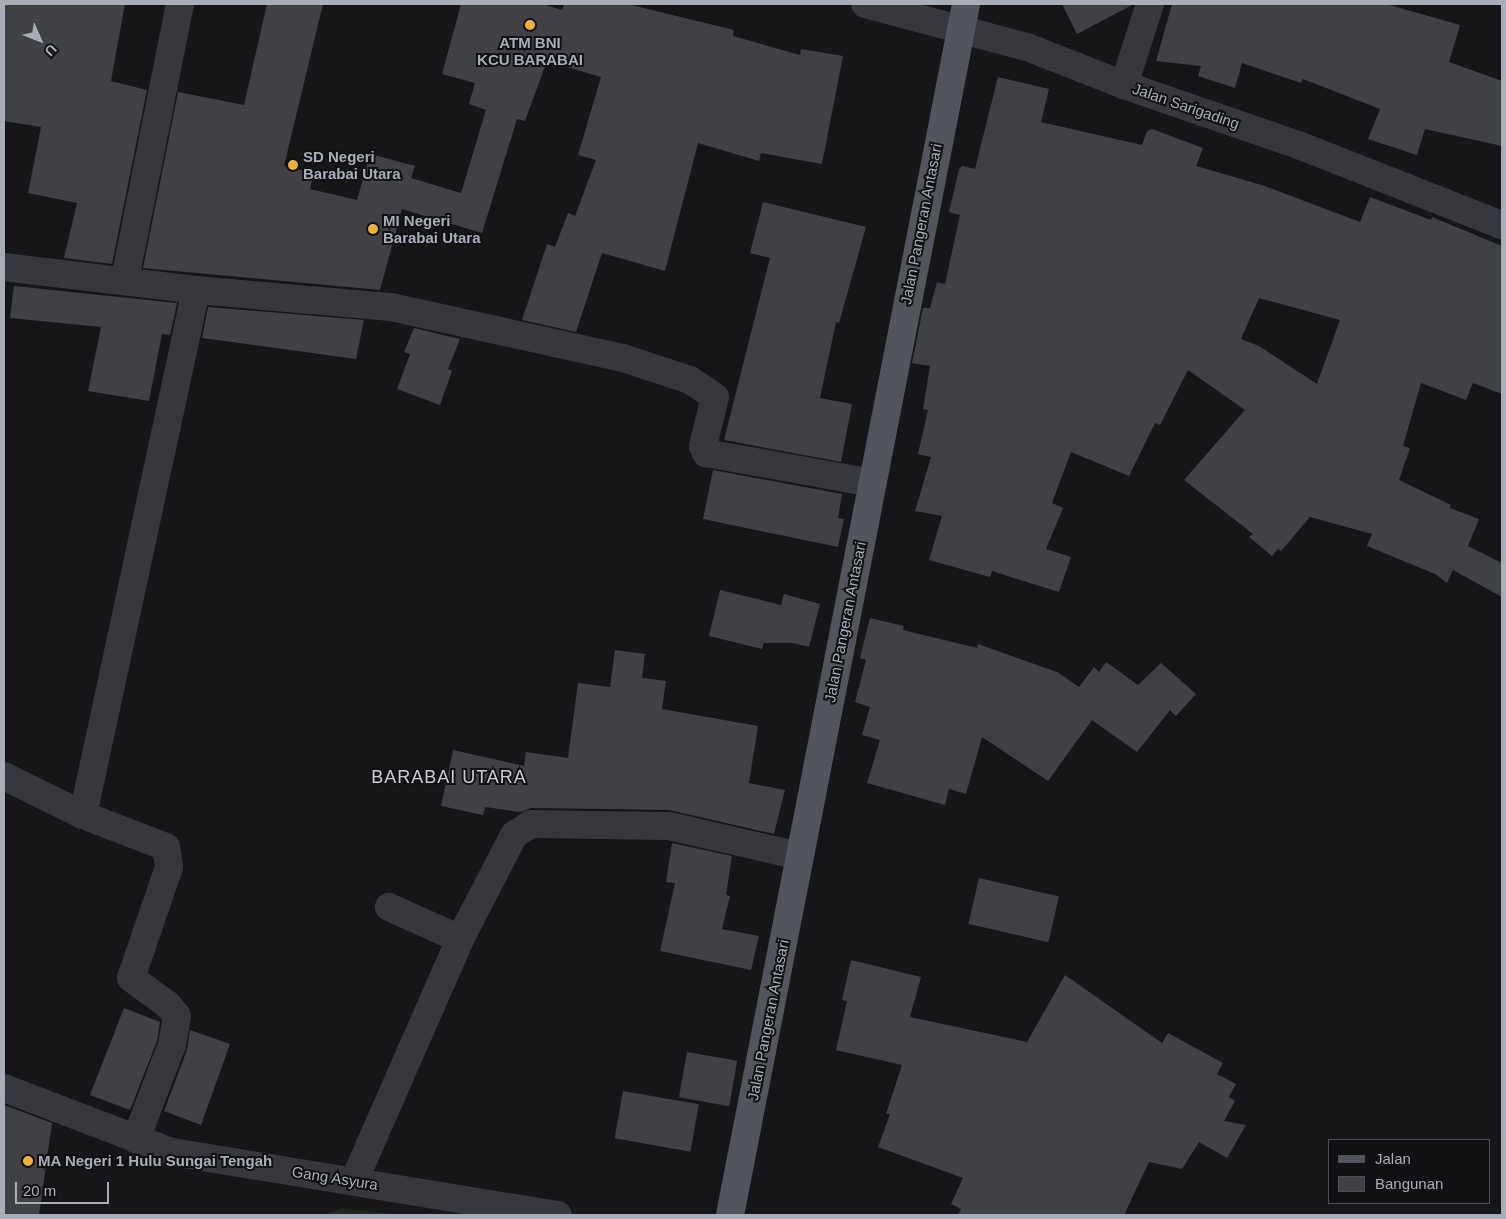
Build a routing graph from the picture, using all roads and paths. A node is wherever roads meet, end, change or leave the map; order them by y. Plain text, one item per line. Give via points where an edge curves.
1 (180, 4) edge
2 (864, 4) edge
3 (1150, 4) edge
4 (963, 16) edge
5 (1124, 85) junction
6 (1502, 225) edge
7 (4, 267) edge
8 (125, 279) junction
9 (196, 290) junction
10 (872, 483) junction
11 (4, 776) edge
12 (83, 815) junction
13 (800, 856) junction
14 (390, 906) dead end
15 (460, 939) junction
16 (4, 1088) edge
17 (136, 1139) junction
18 (354, 1181) junction
19 (558, 1215) edge
20 (730, 1215) edge

1 - 8 street
2 - 4 street, Jalan Sarigading
3 - 5 street
4 - 5 street, Jalan Sarigading via 1026,47
4 - 10 main road, Jalan Pangeran Antasari
5 - 6 street, Jalan Sarigading via 1301,146
7 - 8 street
8 - 9 street
9 - 10 street via 391,307 623,358 690,380 715,397 703,446 706,452
9 - 12 street
10 - 13 main road, Jalan Pangeran Antasari
11 - 12 street
12 - 17 street via 166,847 169,867 131,978 168,1004 177,1016 172,1045
13 - 15 street via 668,826 531,824 514,835
13 - 20 main road, Jalan Pangeran Antasari
14 - 15 street
15 - 18 street
16 - 17 street, Gang Asyura
17 - 18 street, Gang Asyura via 172,1152
18 - 19 street, Gang Asyura

